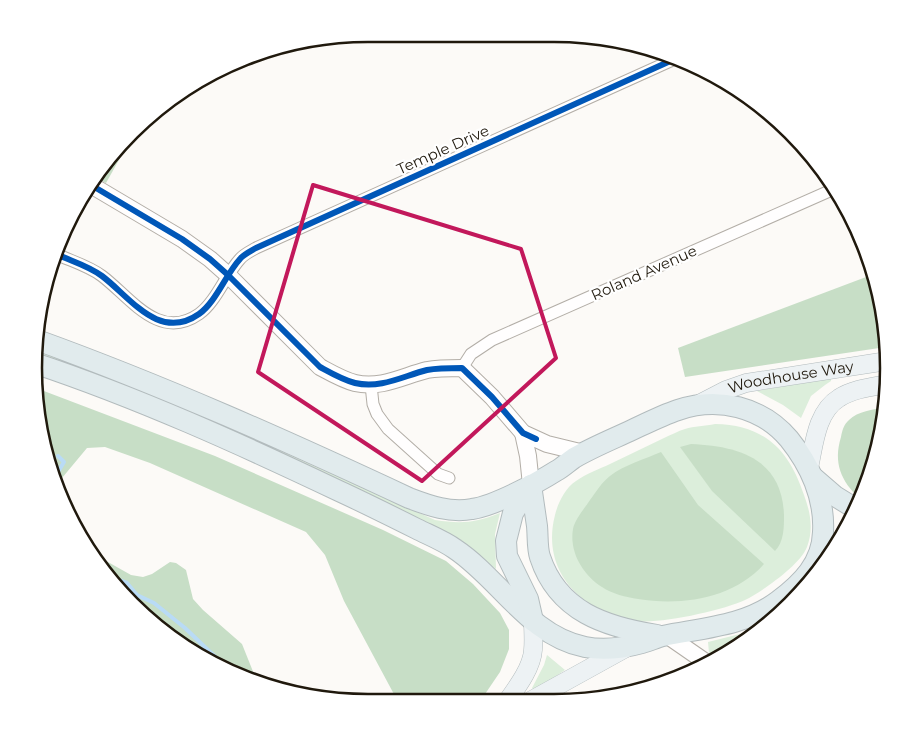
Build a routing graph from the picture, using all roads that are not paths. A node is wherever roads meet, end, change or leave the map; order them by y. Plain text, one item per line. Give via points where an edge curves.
1 (666, 62) edge
2 (96, 188) edge
3 (828, 192) edge
4 (62, 257) edge
5 (228, 275) junction
6 (43, 342) edge
7 (880, 362) edge
8 (42, 366) edge
9 (462, 368) junction
10 (371, 385) junction
11 (879, 386) edge
12 (697, 404) junction
13 (523, 433) junction
14 (584, 453) junction
15 (558, 470) junction
16 (810, 472) junction
17 (449, 478) dead end
18 (531, 484) junction
19 (849, 505) edge
20 (537, 526) junction
21 (821, 555) edge
22 (780, 602) edge
23 (533, 621) junction
24 (665, 636) junction
25 (628, 647) junction
26 (701, 659) edge
27 (512, 694) edge
28 (541, 694) edge

1 - 5 street, Temple Drive via 256,248 241,258
2 - 5 street via 182,238
3 - 9 street, Roland Avenue via 492,340 471,354
4 - 5 street, Temple Drive via 100,275 134,306 160,322 180,324 200,314
5 - 10 street via 320,367 355,383
6 - 18 highway via 217,410 434,508 460,511 485,507
7 - 12 main road, Woodhouse Way via 746,383
8 - 23 highway via 208,431 454,548
9 - 10 street via 427,370
9 - 13 street
10 - 17 street via 373,404 388,429 438,474
11 - 16 main road, Woodhouse Way via 838,398 831,406 818,427
12 - 14 highway
12 - 16 highway via 716,403 750,410 782,431 796,447
13 - 14 street via 547,444
13 - 18 street
14 - 15 highway
15 - 18 highway
15 - 20 highway
16 - 19 highway
16 - 21 highway via 821,505 824,533
18 - 20 highway
18 - 23 highway via 513,513 506,541 507,556 528,599
20 - 24 highway via 539,555 548,576 559,592 579,610 625,630
22 - 24 highway via 752,616
23 - 25 highway via 554,636 587,648
23 - 27 main road via 531,661
24 - 25 highway
24 - 26 street
25 - 28 main road

